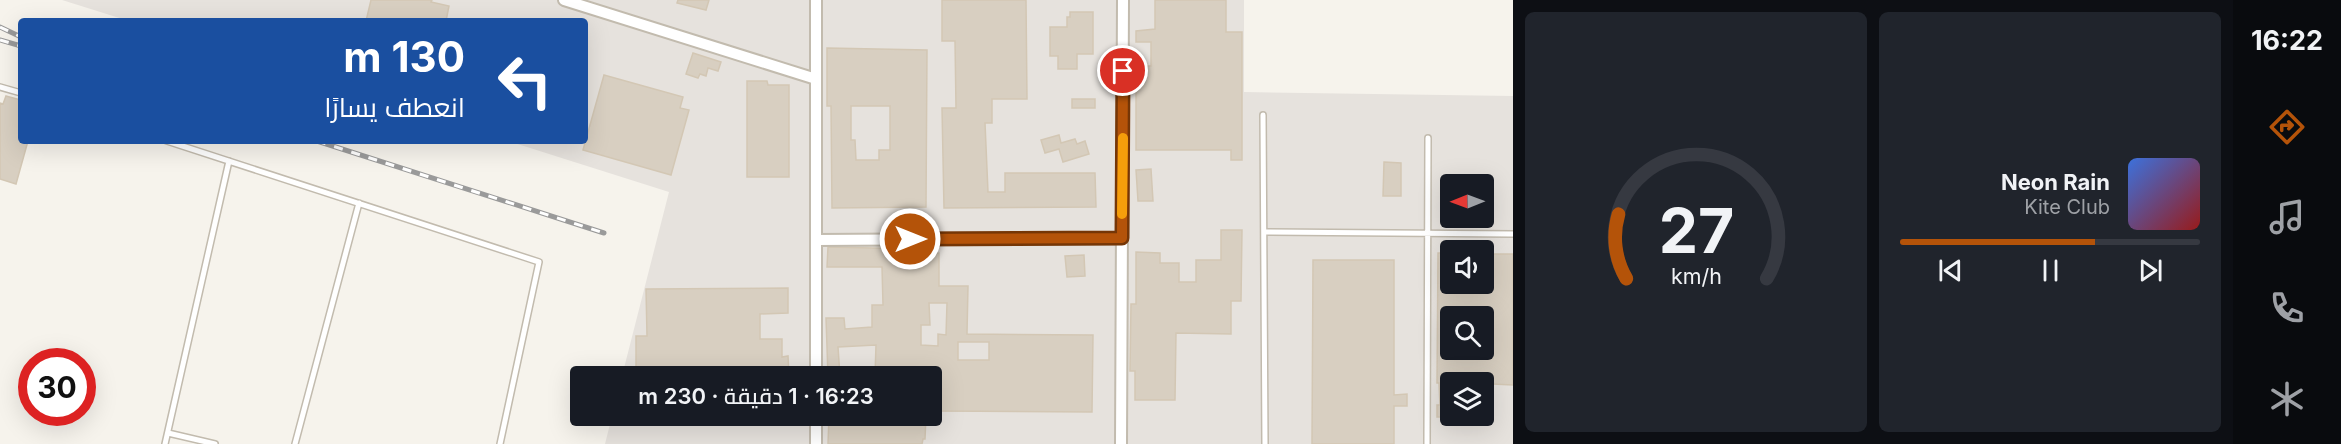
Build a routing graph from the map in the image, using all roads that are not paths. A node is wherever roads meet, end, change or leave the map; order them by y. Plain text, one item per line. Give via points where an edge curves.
1 (564, 0) edge
2 (816, 0) edge
3 (1123, 0) edge
4 (816, 79) junction
5 (0, 87) edge
6 (18, 92) edge
7 (1263, 115) dead end
8 (1428, 138) dead end
9 (176, 144) edge
10 (229, 161) junction
11 (359, 203) junction
12 (1264, 232) junction
13 (1428, 234) junction
14 (1513, 234) edge
15 (1122, 238) junction
16 (816, 240) junction
17 (816, 366) edge
18 (816, 426) edge
19 (168, 434) junction
20 (165, 444) edge
21 (215, 444) edge
22 (295, 444) edge
23 (500, 444) edge
24 (816, 444) edge
25 (1121, 444) edge
26 (1265, 444) edge
27 (1426, 444) edge

1 - 4 street
2 - 4 street
3 - 15 street
4 - 16 street
5 - 6 lane
7 - 12 lane
8 - 13 lane
9 - 10 lane
10 - 11 lane
10 - 19 lane
11 - 22 lane
11 - 23 lane via 539,262
12 - 13 lane
12 - 26 lane
13 - 14 lane
13 - 27 lane
15 - 16 street
15 - 25 street
16 - 17 street
18 - 24 street
19 - 20 lane
19 - 21 lane

